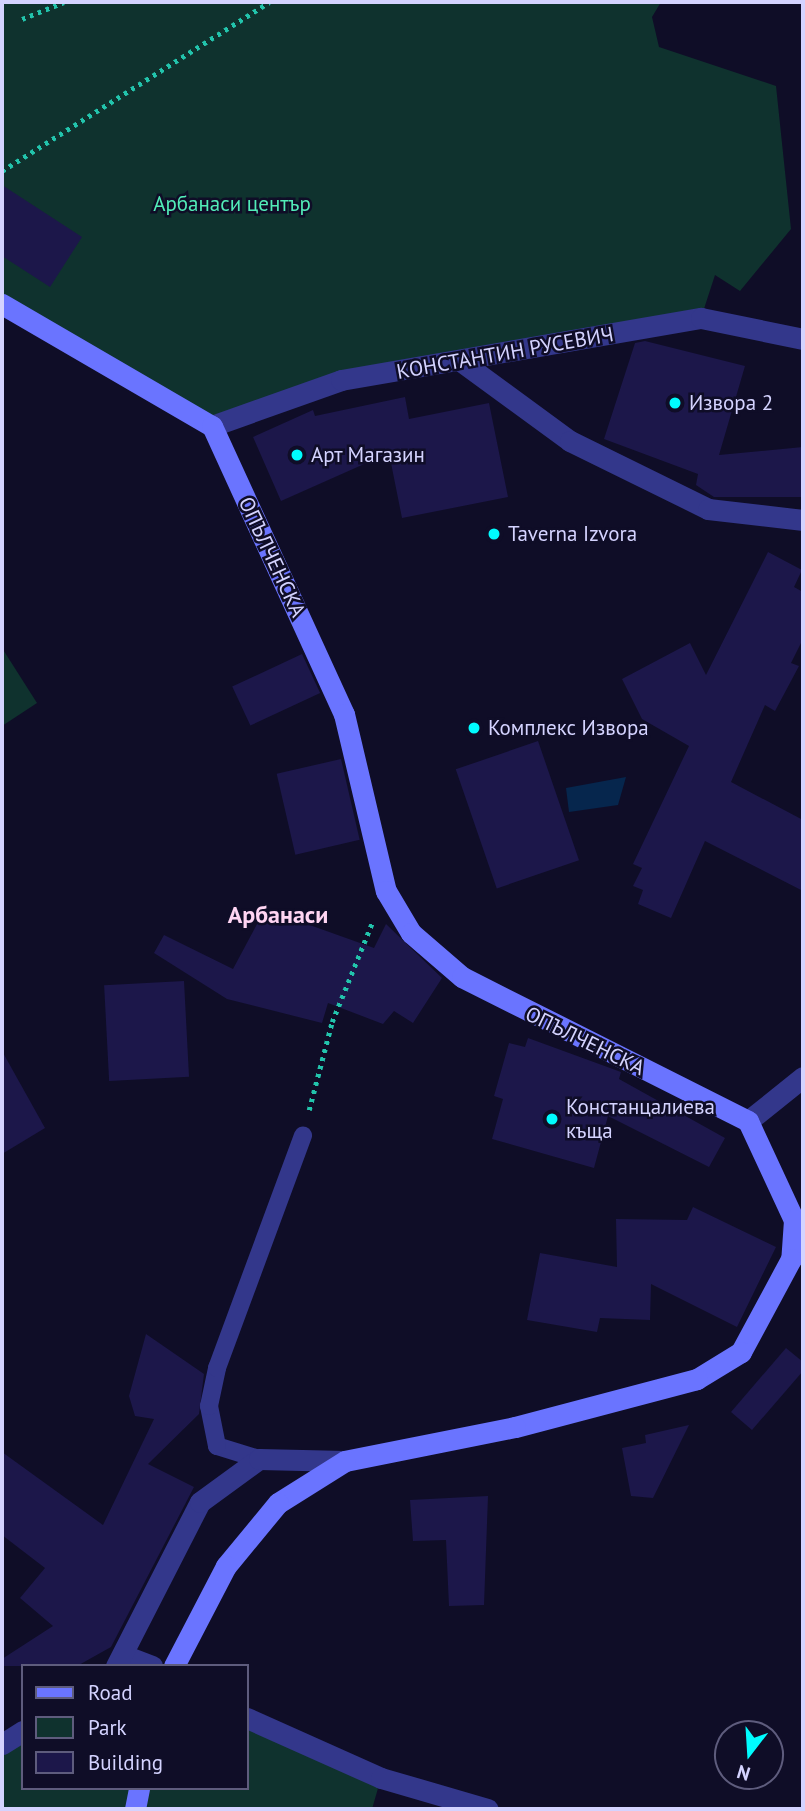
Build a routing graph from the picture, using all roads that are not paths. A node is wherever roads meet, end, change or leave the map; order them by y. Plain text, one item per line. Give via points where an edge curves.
1 (2, 304) edge
2 (803, 339) edge
3 (462, 362) junction
4 (212, 426) junction
5 (803, 520) edge
6 (803, 1077) edge
7 (748, 1121) junction
8 (303, 1135) road end
9 (798, 1226) edge
10 (259, 1459) junction
11 (345, 1461) junction
12 (122, 1661) edge
13 (140, 1664) edge
14 (175, 1664) edge
15 (248, 1718) edge
16 (21, 1732) edge
17 (2, 1744) edge
18 (139, 1790) edge
19 (135, 1809) edge
20 (488, 1809) edge

1 - 4 street
2 - 3 street, КОНСТАНТИН РУСЕВИЧ via 701,318
3 - 4 street, КОНСТАНТИН РУСЕВИЧ via 341,380
3 - 5 street via 570,441 708,509
4 - 7 street, ОПЪЛЧЕНСКА via 344,714 386,891 411,933 462,977
6 - 7 street
7 - 9 street
8 - 10 lane via 217,1368 209,1406 217,1446
9 - 11 street via 791,1259 741,1352 697,1379 514,1427
10 - 11 street
10 - 12 street via 200,1502
11 - 14 street via 278,1503 226,1566
12 - 13 street
15 - 20 street via 381,1778
16 - 17 street
18 - 19 street

